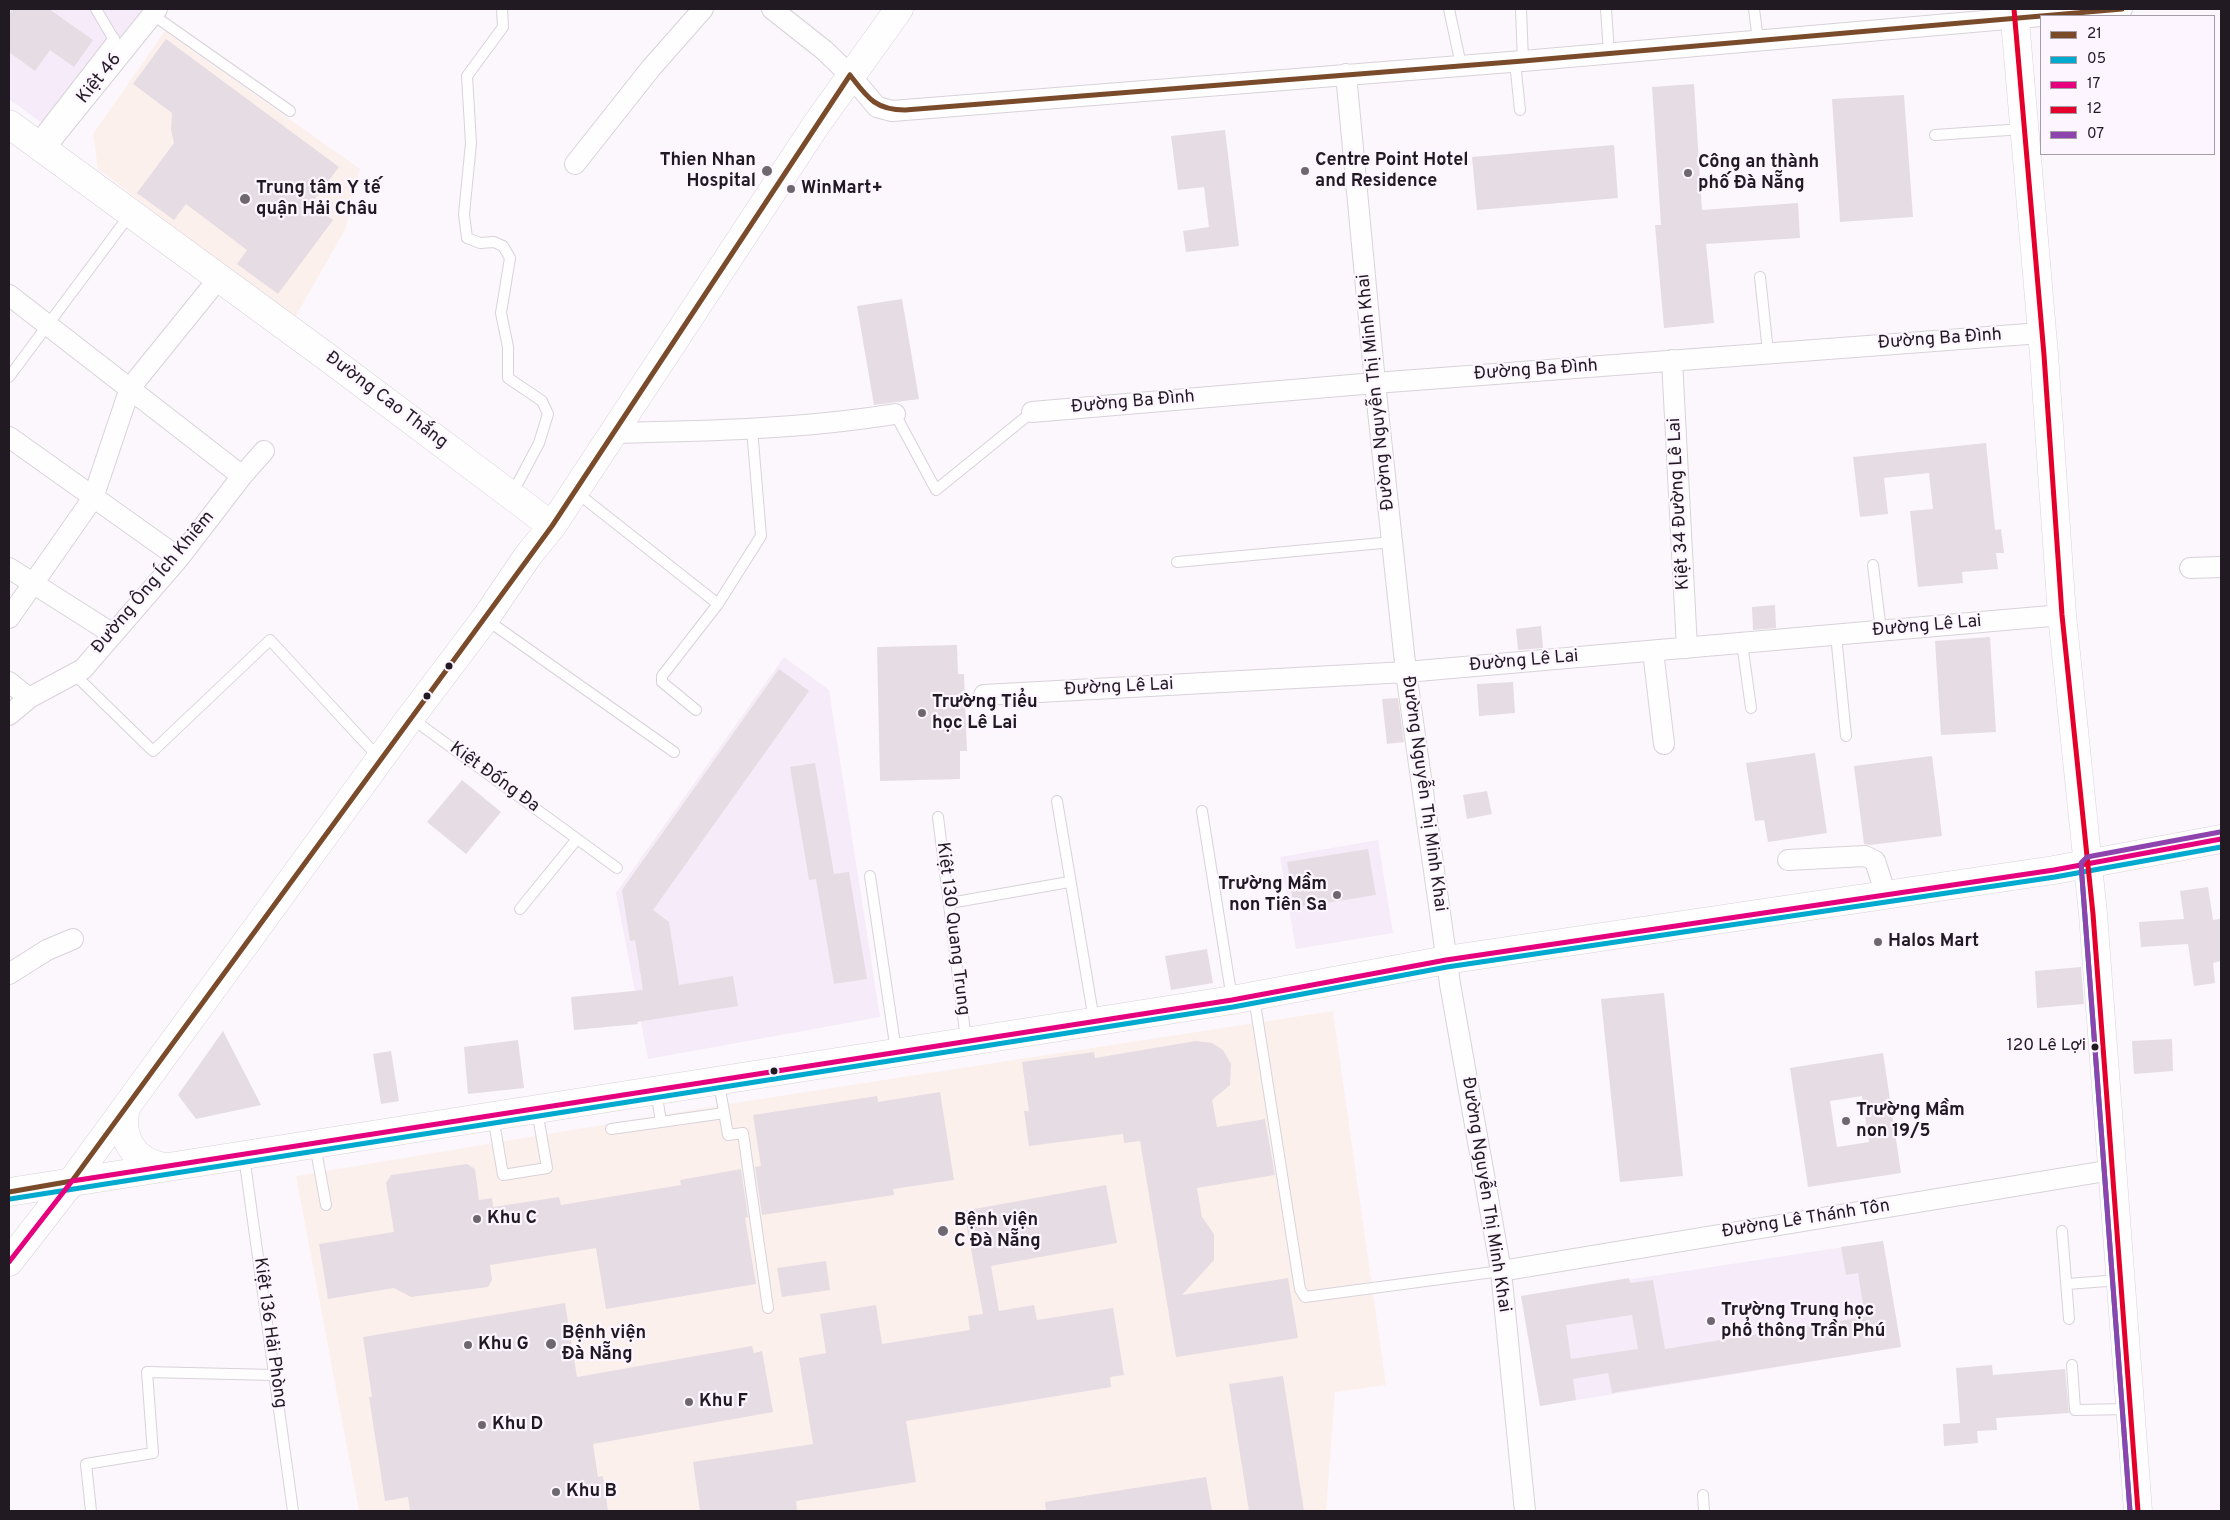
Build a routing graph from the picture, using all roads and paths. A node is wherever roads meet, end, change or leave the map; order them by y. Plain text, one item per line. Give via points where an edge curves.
1 (96, 9) edge
2 (502, 9) edge
3 (703, 9) edge
4 (772, 9) edge
5 (899, 9) edge
6 (1449, 9) edge
7 (1521, 9) edge
8 (1606, 9) edge
9 (1754, 9) edge
10 (2122, 9) edge
11 (155, 12) edge
12 (2015, 13) edge
13 (1758, 40) junction
14 (118, 45) junction
15 (1609, 53) junction
16 (1519, 61) junction
17 (1460, 65) junction
18 (1346, 74) junction
19 (850, 76) junction
20 (290, 110) dead end
21 (1520, 110) dead end
22 (9, 124) edge
23 (2024, 129) junction
24 (1936, 135) dead end
25 (39, 146) junction
26 (575, 164) dead end
27 (131, 213) junction
28 (219, 278) junction
29 (1760, 278) dead end
30 (9, 295) edge
31 (48, 325) junction
32 (2041, 333) junction
33 (1768, 352) junction
34 (1672, 360) junction
35 (9, 377) edge
36 (1375, 383) junction
37 (130, 388) junction
38 (1032, 412) joint
39 (895, 414) joint
40 (752, 429) junction
41 (613, 433) junction
42 (9, 437) edge
43 (264, 450) dead end
44 (242, 476) junction
45 (576, 492) junction
46 (512, 494) junction
47 (93, 498) junction
48 (552, 526) junction
49 (1393, 542) junction
50 (179, 558) junction
51 (1177, 562) dead end
52 (1873, 565) dead end
53 (2221, 567) edge
54 (9, 568) edge
55 (2190, 568) dead end
56 (32, 585) junction
57 (718, 604) junction
58 (2062, 615) junction
59 (9, 618) edge
60 (485, 618) junction
61 (1881, 631) junction
62 (113, 634) junction
63 (1836, 635) junction
64 (1742, 643) junction
65 (1688, 648) junction
66 (1653, 651) junction
67 (1406, 672) junction
68 (74, 674) junction
69 (9, 682) edge
70 (984, 695) dead end
71 (29, 698) junction
72 (1751, 708) dead end
73 (696, 710) dead end
74 (9, 715) edge
75 (410, 718) junction
76 (1846, 736) dead end
77 (1664, 744) dead end
78 (674, 752) dead end
79 (380, 759) junction
80 (1057, 801) dead end
81 (1202, 811) dead end
82 (938, 817) dead end
83 (577, 839) junction
84 (2221, 839) edge
85 (1788, 860) dead end
86 (2088, 864) junction
87 (617, 868) dead end
88 (870, 876) dead end
89 (1069, 882) junction
90 (1886, 895) junction
91 (950, 903) junction
92 (520, 909) dead end
93 (74, 939) dead end
94 (1446, 960) junction
95 (9, 974) edge
96 (1243, 998) junction
97 (1094, 1021) junction
98 (966, 1040) junction
99 (896, 1051) junction
100 (719, 1079) junction
101 (656, 1089) junction
102 (126, 1108) junction
103 (537, 1108) junction
104 (724, 1113) junction
105 (492, 1115) junction
106 (661, 1122) junction
107 (611, 1129) dead end
108 (315, 1144) junction
109 (244, 1155) junction
110 (164, 1167) junction
111 (2112, 1170) junction
112 (72, 1182) junction
113 (9, 1192) edge
114 (326, 1205) dead end
115 (2062, 1231) dead end
116 (9, 1262) edge
117 (1501, 1271) junction
118 (2121, 1280) junction
119 (2067, 1284) junction
120 (768, 1308) dead end
121 (2069, 1319) dead end
122 (2072, 1365) dead end
123 (274, 1375) junction
124 (2130, 1409) junction
125 (1703, 1495) dead end
126 (91, 1511) edge
127 (293, 1511) edge
128 (1525, 1511) edge
129 (1704, 1511) edge
130 (2138, 1511) edge

1 - 14 lane
2 - 46 lane via 503,27 467,76 470,143 464,214 467,238 503,246 510,258 501,313 508,347 508,378 542,401 548,414 539,443
3 - 26 street via 651,68
4 - 19 street via 824,50
5 - 19 main road
6 - 17 lane
7 - 16 lane
8 - 15 lane
9 - 13 lane
10 - 12 street
11 - 14 street, Kiệt 46
11 - 20 lane
12 - 13 street
12 - 23 main road
13 - 15 street
14 - 25 street, Kiệt 46
15 - 16 street
16 - 17 street
16 - 21 lane
17 - 18 street
18 - 19 street via 892,111 877,107
18 - 36 street, Đường Nguyễn Thị Minh Khai
19 - 41 main road
22 - 25 main road, Đường Cao Thắng
23 - 24 lane
23 - 32 main road
25 - 27 main road, Đường Cao Thắng
27 - 28 main road, Đường Cao Thắng
27 - 31 lane
28 - 37 street
28 - 46 main road, Đường Cao Thắng
29 - 33 lane
30 - 31 street
31 - 35 lane
31 - 37 street
32 - 33 street, Đường Ba Đình
32 - 58 main road
33 - 34 street, Đường Ba Đình
34 - 36 street, Đường Ba Đình
34 - 65 street, Kiệt 34 Đường Lê Lai
36 - 38 street, Đường Ba Đình
36 - 49 street, Đường Nguyễn Thị Minh Khai
37 - 44 street
37 - 47 street
38 - 39 lane via 936,490
39 - 40 street via 849,422
40 - 41 street
40 - 57 lane via 761,536
41 - 45 main road
42 - 47 street
43 - 44 street, Đường Ông Ích Khiêm
44 - 50 street, Đường Ông Ích Khiêm
45 - 48 main road
45 - 57 lane
46 - 48 main road, Đường Cao Thắng
47 - 50 street
47 - 56 street
48 - 60 main road
49 - 51 lane
49 - 67 street, Đường Nguyễn Thị Minh Khai
50 - 62 street, Đường Ông Ích Khiêm
52 - 61 lane
53 - 55 street
54 - 56 street
56 - 59 street
56 - 62 street
57 - 73 lane via 662,676 662,682
58 - 61 street, Đường Lê Lai
58 - 86 main road
60 - 75 main road
60 - 78 lane
61 - 63 street, Đường Lê Lai
62 - 68 street, Đường Ông Ích Khiêm via 83,669
63 - 64 street, Đường Lê Lai
63 - 76 lane
64 - 65 street, Đường Lê Lai
64 - 72 lane
65 - 66 street, Đường Lê Lai
66 - 67 street, Đường Lê Lai
66 - 77 street
67 - 70 street, Đường Lê Lai
67 - 94 street, Đường Nguyễn Thị Minh Khai
68 - 71 street, Đường Ông Ích Khiêm
68 - 79 lane via 153,751 270,640
69 - 71 street
71 - 74 street, Đường Ông Ích Khiêm
75 - 79 main road
75 - 83 lane, Kiệt Đống Đa
79 - 102 main road
80 - 89 lane
81 - 96 lane
82 - 91 lane, Kiệt 130 Quang Trung
83 - 87 lane, Kiệt Đống Đa
83 - 92 lane
84 - 86 main road
85 - 90 street via 1871,858 1876,861
86 - 90 main road
86 - 111 main road
88 - 99 lane
89 - 91 lane
89 - 97 lane
90 - 94 main road
91 - 98 lane, Kiệt 130 Quang Trung
93 - 95 street via 47,950
94 - 96 main road
94 - 117 street, Đường Nguyễn Thị Minh Khai
96 - 97 main road
96 - 117 lane via 1300,1288 1305,1297
97 - 98 main road
98 - 99 main road
99 - 100 main road
100 - 101 main road
100 - 104 lane
101 - 103 main road
101 - 106 lane
102 - 110 main road via 124,1134 130,1147 139,1157
102 - 112 main road
103 - 105 main road
103 - 105 lane via 547,1168 503,1175
104 - 106 lane
104 - 120 lane via 728,1135 743,1133
105 - 108 main road
106 - 107 lane
108 - 109 main road
108 - 114 lane
109 - 110 main road
109 - 123 lane, Kiệt 136 Hải Phòng
110 - 112 main road
111 - 117 street, Đường Lê Thánh Tôn
111 - 118 main road
112 - 113 main road
112 - 116 main road
115 - 119 lane
117 - 128 street, Đường Nguyễn Thị Minh Khai
118 - 119 lane
118 - 124 main road
119 - 121 lane
122 - 124 lane via 2074,1410
123 - 126 lane via 147,1372 153,1453 86,1464
123 - 127 lane, Kiệt 136 Hải Phòng
124 - 130 main road
125 - 129 lane

